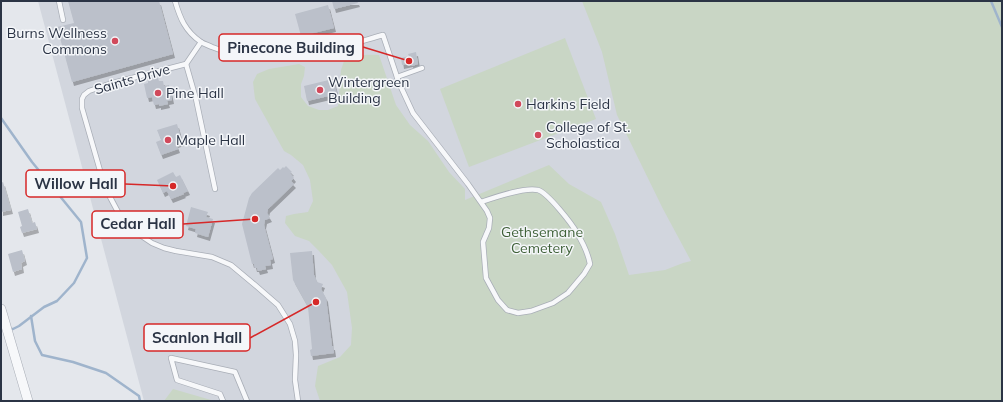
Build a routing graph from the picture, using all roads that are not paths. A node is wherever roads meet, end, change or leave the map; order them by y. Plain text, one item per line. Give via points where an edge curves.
1 (59, 1) edge
2 (176, 1) edge
3 (63, 20) dead end
4 (201, 42) junction
5 (186, 64) junction
6 (422, 68) dead end
7 (397, 77) junction
8 (215, 189) dead end
9 (481, 202) junction
10 (1, 309) edge
11 (28, 401) edge
12 (223, 401) edge
13 (247, 401) edge
14 (298, 401) edge

1 - 3 lane
2 - 4 lane via 184,24
4 - 5 lane, Saints Drive
4 - 7 lane via 218,50 267,56 330,49 383,35
5 - 8 lane
5 - 14 lane, Saints Drive via 109,84 84,95 82,108 102,174 118,212 140,235 164,248 222,260 278,305 290,324 295,341
6 - 7 lane
7 - 9 lane via 413,113
9 - 9 lane via 490,218 483,242 486,278 498,300 508,310 518,313 531,312 553,303 568,293 590,264 577,233 545,194 539,190 524,190
10 - 11 street
12 - 13 lane via 220,394 177,380 170,358 235,372

